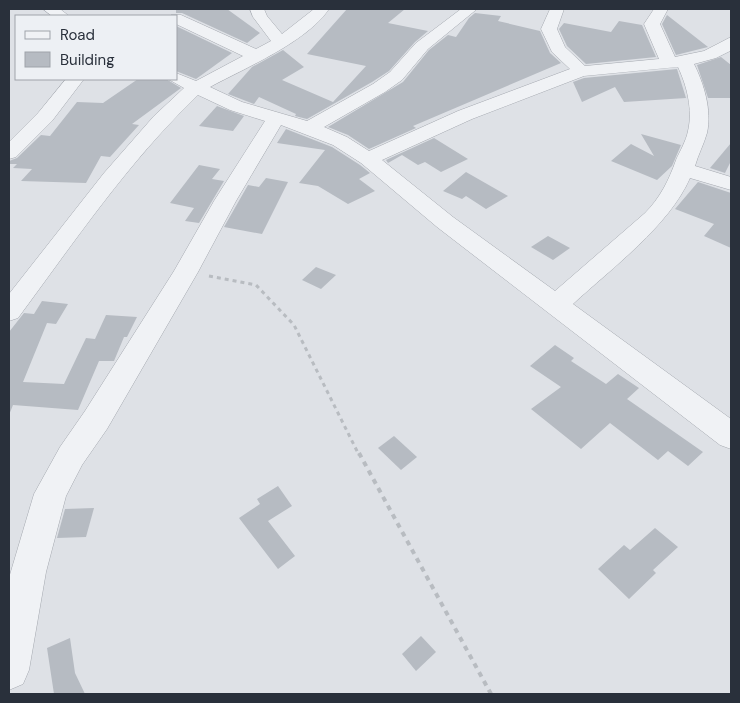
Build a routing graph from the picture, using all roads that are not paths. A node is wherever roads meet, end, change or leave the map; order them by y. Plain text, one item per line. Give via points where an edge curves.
1 (257, 9) edge
2 (322, 9) edge
3 (470, 9) edge
4 (557, 9) edge
5 (661, 9) edge
6 (178, 19) edge
7 (281, 42) junction
8 (728, 48) edge
9 (255, 55) junction
10 (676, 62) junction
11 (581, 71) junction
12 (74, 80) edge
13 (186, 83) edge
14 (275, 119) junction
15 (309, 128) junction
16 (9, 153) edge
17 (368, 158) junction
18 (683, 169) junction
19 (731, 184) edge
20 (556, 305) junction
21 (9, 312) edge
22 (731, 436) edge
23 (9, 670) edge

1 - 7 street
2 - 7 street
3 - 15 street via 422,46 396,76
4 - 11 street via 549,29 558,49
5 - 10 street via 652,24
6 - 9 street
7 - 9 street
8 - 10 street
9 - 13 street
10 - 11 street
10 - 18 street via 693,78 697,92 698,129
11 - 17 street
12 - 16 street via 45,117
13 - 14 street via 236,106
13 - 21 street via 161,120 111,177
14 - 15 street
14 - 23 street via 50,494 28,572
15 - 17 street
17 - 20 street via 445,222
18 - 19 street
18 - 20 street via 666,206
20 - 22 street

